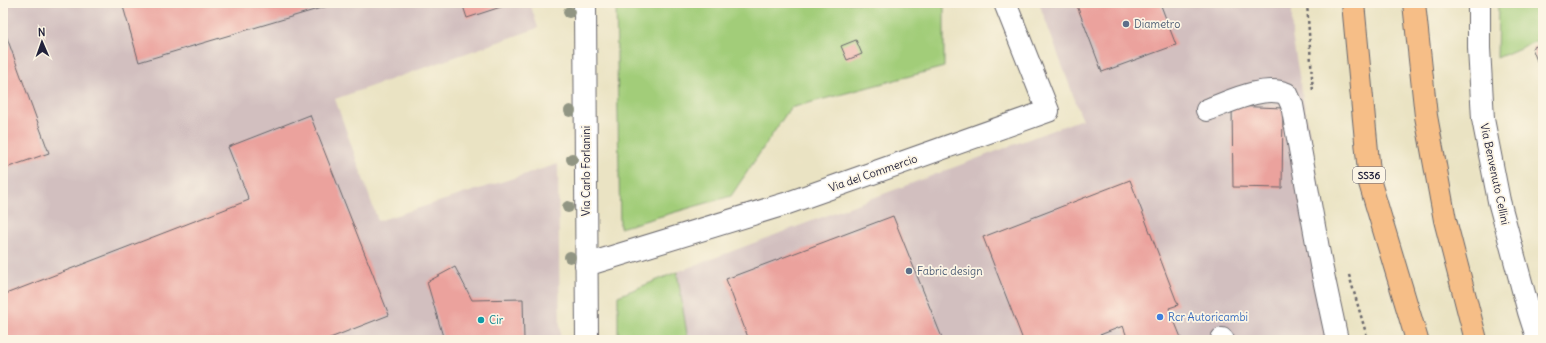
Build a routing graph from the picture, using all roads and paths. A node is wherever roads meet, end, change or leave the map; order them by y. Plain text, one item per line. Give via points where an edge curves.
1 (585, 3) edge
2 (1005, 3) edge
3 (1353, 3) edge
4 (1414, 3) edge
5 (1479, 3) edge
6 (1207, 110) dead end
7 (586, 265) junction
8 (587, 340) edge
9 (1337, 340) edge
10 (1417, 340) edge
11 (1476, 340) edge
12 (1538, 340) edge

1 - 7 street, Via Carlo Forlanini
2 - 7 street, Via del Commercio via 1048,112 785,204
3 - 10 highway, SS36 via 1370,183
4 - 11 highway via 1426,116 1446,220
5 - 12 street, Via Benvenuto Cellini via 1483,119 1499,201
6 - 9 street via 1253,94 1279,90 1287,94 1292,104
7 - 8 street, Via Carlo Forlanini

